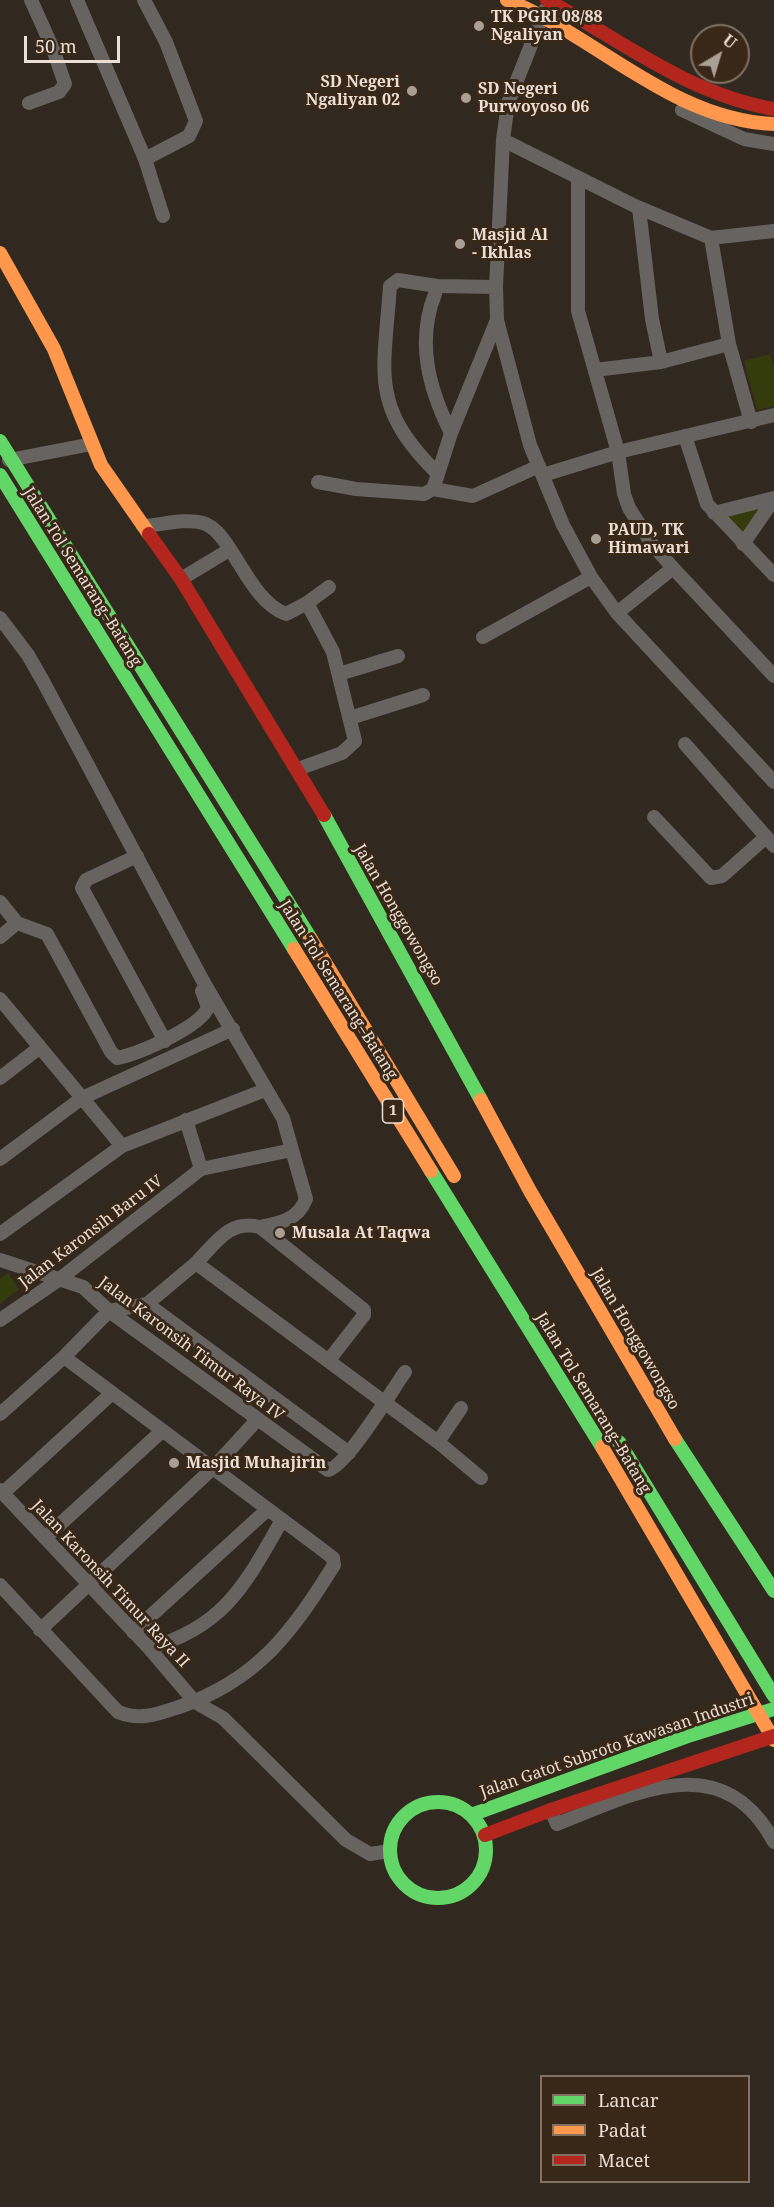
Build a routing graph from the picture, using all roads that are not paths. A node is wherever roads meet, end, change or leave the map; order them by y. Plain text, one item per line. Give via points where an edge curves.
1 (31, 0) edge
2 (77, 0) edge
3 (144, 0) edge
4 (507, 0) edge
5 (549, 1) edge
6 (539, 21) junction
7 (28, 104) dead end
8 (774, 109) edge
9 (774, 124) edge
10 (503, 140) junction
11 (774, 144) edge
12 (145, 159) junction
13 (578, 178) junction
14 (639, 208) junction
15 (163, 216) dead end
16 (774, 231) edge
17 (711, 238) junction
18 (0, 253) edge
19 (496, 287) junction
20 (435, 294) dead end
21 (498, 320) junction
22 (729, 344) junction
23 (661, 362) junction
24 (595, 370) junction
25 (774, 415) edge
26 (751, 422) junction
27 (451, 433) junction
28 (685, 436) junction
29 (0, 441) edge
30 (92, 444) junction
31 (618, 452) junction
32 (0, 461) edge
33 (541, 471) junction
34 (438, 474) junction
35 (3, 480) edge
36 (318, 482) dead end
37 (433, 489) junction
38 (774, 498) edge
39 (714, 513) junction
40 (143, 526) junction
41 (743, 544) junction
42 (229, 550) junction
43 (673, 568) junction
44 (774, 575) edge
45 (591, 577) junction
46 (181, 579) junction
47 (329, 587) dead end
48 (307, 603) junction
49 (617, 613) junction
50 (0, 618) edge
51 (483, 637) dead end
52 (398, 656) dead end
53 (339, 674) junction
54 (774, 676) edge
55 (423, 695) dead end
56 (350, 718) junction
57 (685, 744) dead end
58 (298, 769) junction
59 (774, 782) edge
60 (654, 817) dead end
61 (770, 841) edge
62 (135, 857) junction
63 (0, 902) edge
64 (17, 923) junction
65 (0, 938) edge
66 (0, 999) edge
67 (233, 1029) junction
68 (165, 1041) junction
69 (39, 1048) junction
70 (0, 1078) edge
71 (265, 1090) junction
72 (82, 1098) junction
73 (186, 1120) junction
74 (122, 1146) junction
75 (292, 1150) junction
76 (0, 1159) edge
77 (201, 1169) junction
78 (462, 1188) dead end
79 (260, 1227) junction
80 (0, 1234) edge
81 (0, 1260) edge
82 (196, 1263) junction
83 (57, 1281) junction
84 (147, 1304) junction
85 (109, 1311) junction
86 (0, 1320) edge
87 (64, 1357) junction
88 (329, 1360) junction
89 (405, 1372) dead end
90 (111, 1394) junction
91 (384, 1402) junction
92 (461, 1408) dead end
93 (0, 1414) edge
94 (257, 1420) junction
95 (162, 1431) junction
96 (612, 1431) dead end
97 (438, 1442) junction
98 (349, 1453) junction
99 (214, 1467) junction
100 (481, 1478) dead end
101 (2, 1491) edge
102 (268, 1509) junction
103 (282, 1520) junction
104 (45, 1538) junction
105 (89, 1584) junction
106 (0, 1585) edge
107 (774, 1591) edge
108 (40, 1630) junction
109 (133, 1632) junction
110 (149, 1647) junction
111 (774, 1696) edge
112 (195, 1702) junction
113 (774, 1709) edge
114 (774, 1738) edge
115 (551, 1810) junction
116 (471, 1815) junction
117 (484, 1835) junction
118 (774, 1842) edge
119 (390, 1851) junction

1 - 7 street via 65,84 58,92
2 - 12 street
3 - 12 street via 166,42 196,121 193,132 184,140
4 - 6 main road
5 - 6 street
5 - 8 main road via 700,88 745,106
6 - 9 main road via 688,102 741,122
6 - 10 street via 508,103
6 - 11 street via 706,123 744,139
10 - 13 street
10 - 19 street
12 - 15 street
13 - 14 street
13 - 24 street via 579,311
14 - 17 street
14 - 23 street
16 - 17 street
17 - 22 street
18 - 30 main road, Jalan Honggowongso via 54,349
19 - 21 street
19 - 34 street via 437,286 398,280 390,286 384,376 389,406 413,450
20 - 27 street via 425,334 425,362 436,403
21 - 27 street
21 - 33 street via 530,446
22 - 23 street
22 - 26 street
23 - 24 street
24 - 31 street
25 - 26 street
26 - 28 street
27 - 34 street
28 - 31 street
28 - 39 street via 702,494
29 - 78 main road, Jalan Tol Semarang–Batang / 1
30 - 32 street
30 - 40 main road, Jalan Honggowongso
31 - 33 street
31 - 43 street via 629,508
33 - 37 street via 474,496
33 - 45 street via 563,525
34 - 37 street
35 - 114 main road, Jalan Tol Semarang–Batang / 1 via 596,1437
36 - 37 street via 424,494
38 - 39 street
38 - 41 street
39 - 41 street
40 - 42 street via 196,521 206,524
40 - 46 main road, Jalan Honggowongso
41 - 44 street
42 - 46 street
42 - 48 street via 267,604 286,614
43 - 49 street
43 - 54 street
45 - 49 street
45 - 51 street
46 - 58 main road, Jalan Honggowongso
47 - 48 street
48 - 53 street via 333,652
49 - 59 street
50 - 62 street via 28,655
52 - 53 street
53 - 56 street
55 - 56 street
56 - 58 street via 355,741 349,750
57 - 61 street
58 - 107 main road, Jalan Honggowongso via 530,1191 661,1417
60 - 61 street via 711,878 722,876
62 - 67 street
62 - 68 street via 207,1002 203,1015
62 - 68 street via 86,880 81,888
63 - 64 street
64 - 65 street
64 - 68 street via 47,934 115,1056
66 - 69 street
67 - 71 street
67 - 72 street
69 - 70 street
69 - 72 street
71 - 73 street
71 - 75 street via 284,1118
72 - 74 street
72 - 76 street
73 - 74 street
73 - 77 street
74 - 80 street
75 - 77 street
75 - 79 street via 306,1199 303,1207 289,1219
77 - 83 street, Jalan Karonsih Baru IV
79 - 82 street via 234,1227
79 - 88 street via 361,1307 364,1315
81 - 83 street, Jalan Karonsih Timur Raya IV
82 - 84 street
82 - 88 street
83 - 85 street, Jalan Karonsih Timur Raya IV via 83,1287
83 - 86 street, Jalan Karonsih Baru IV
84 - 85 street
84 - 98 street, Jalan Karonsih Timur Raya IV
85 - 87 street
85 - 94 street, Jalan Karonsih Timur Raya IV
87 - 90 street
87 - 93 street
88 - 91 street
89 - 91 street, Jalan Karonsih Timur Raya IV
90 - 95 street
90 - 101 street
91 - 97 street
91 - 98 street, Jalan Karonsih Timur Raya IV
92 - 97 street
94 - 98 street, Jalan Karonsih Timur Raya IV via 328,1470
94 - 99 street
95 - 99 street
95 - 104 street
96 - 111 main road, Jalan Tol Semarang–Batang
97 - 100 street
99 - 102 street
99 - 105 street
101 - 104 street, Jalan Karonsih Timur Raya II
102 - 103 street
102 - 109 street
103 - 110 street via 229,1604 174,1641
103 - 112 street via 333,1558 334,1565 266,1658 227,1686
104 - 105 street, Jalan Karonsih Timur Raya II
105 - 108 street
105 - 109 street, Jalan Karonsih Timur Raya II
106 - 108 street
108 - 112 street via 118,1712 144,1717
109 - 110 street, Jalan Karonsih Timur Raya II
110 - 112 street, Jalan Karonsih Timur Raya II
112 - 119 street via 223,1718 346,1840 370,1854
113 - 116 main road, Jalan Gatot Subroto Kawasan Industri
114 - 115 main road
115 - 117 main road
115 - 118 street via 557,1824 648,1788 680,1783 706,1785 751,1808
116 - 117 main road
116 - 119 main road via 448,1803 419,1805 397,1824
117 - 119 main road via 485,1864 479,1877 458,1895 444,1899 417,1894 406,1887 397,1876

